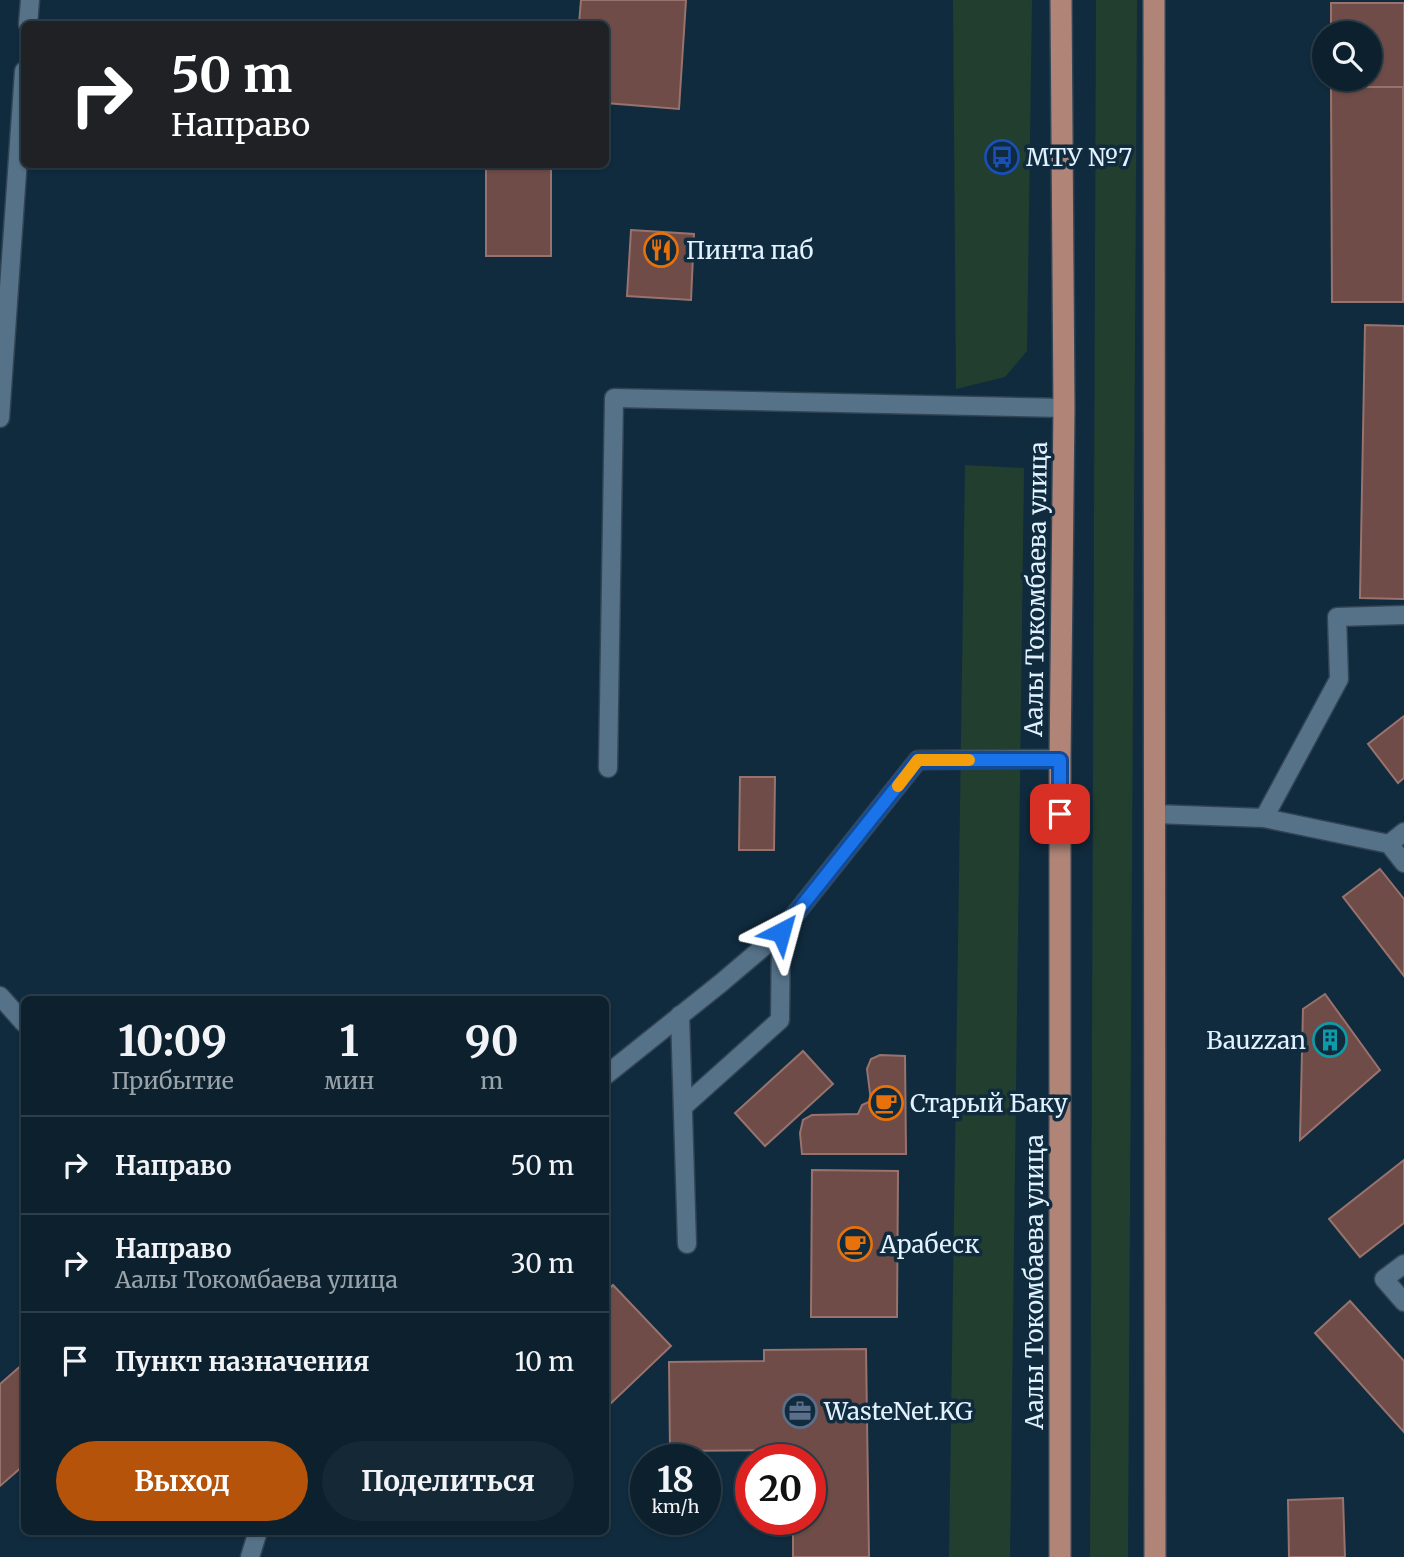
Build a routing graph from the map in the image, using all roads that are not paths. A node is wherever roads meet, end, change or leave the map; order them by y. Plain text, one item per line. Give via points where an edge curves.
1 (30, 0) edge
2 (1061, 0) edge
3 (1154, 0) edge
4 (28, 21) edge
5 (21, 114) edge
6 (1064, 408) junction
7 (0, 418) edge
8 (1404, 615) edge
9 (1060, 760) junction
10 (608, 768) dead end
11 (1155, 814) junction
12 (1264, 818) junction
13 (1404, 832) edge
14 (1389, 844) junction
15 (1404, 863) edge
16 (781, 932) junction
17 (0, 996) edge
18 (680, 1015) junction
19 (21, 1020) edge
20 (609, 1073) edge
21 (683, 1107) junction
22 (687, 1244) dead end
23 (1404, 1264) edge
24 (1404, 1301) edge
25 (257, 1535) edge
26 (250, 1557) edge
27 (1060, 1557) edge
28 (1155, 1557) edge

1 - 4 lane
2 - 6 main road, Аалы Токомбаева улица
3 - 11 main road
5 - 7 lane
6 - 9 main road, Аалы Токомбаева улица
6 - 10 lane via 614,398
8 - 12 lane via 1338,617 1339,679
9 - 16 lane via 918,760
9 - 27 main road, Аалы Токомбаева улица
11 - 12 lane
11 - 28 main road
12 - 14 lane
13 - 14 lane
14 - 15 lane
16 - 18 lane
16 - 21 lane via 780,1020
17 - 19 lane
18 - 20 lane
18 - 21 lane
21 - 22 lane
23 - 24 lane via 1384,1279
25 - 26 lane

